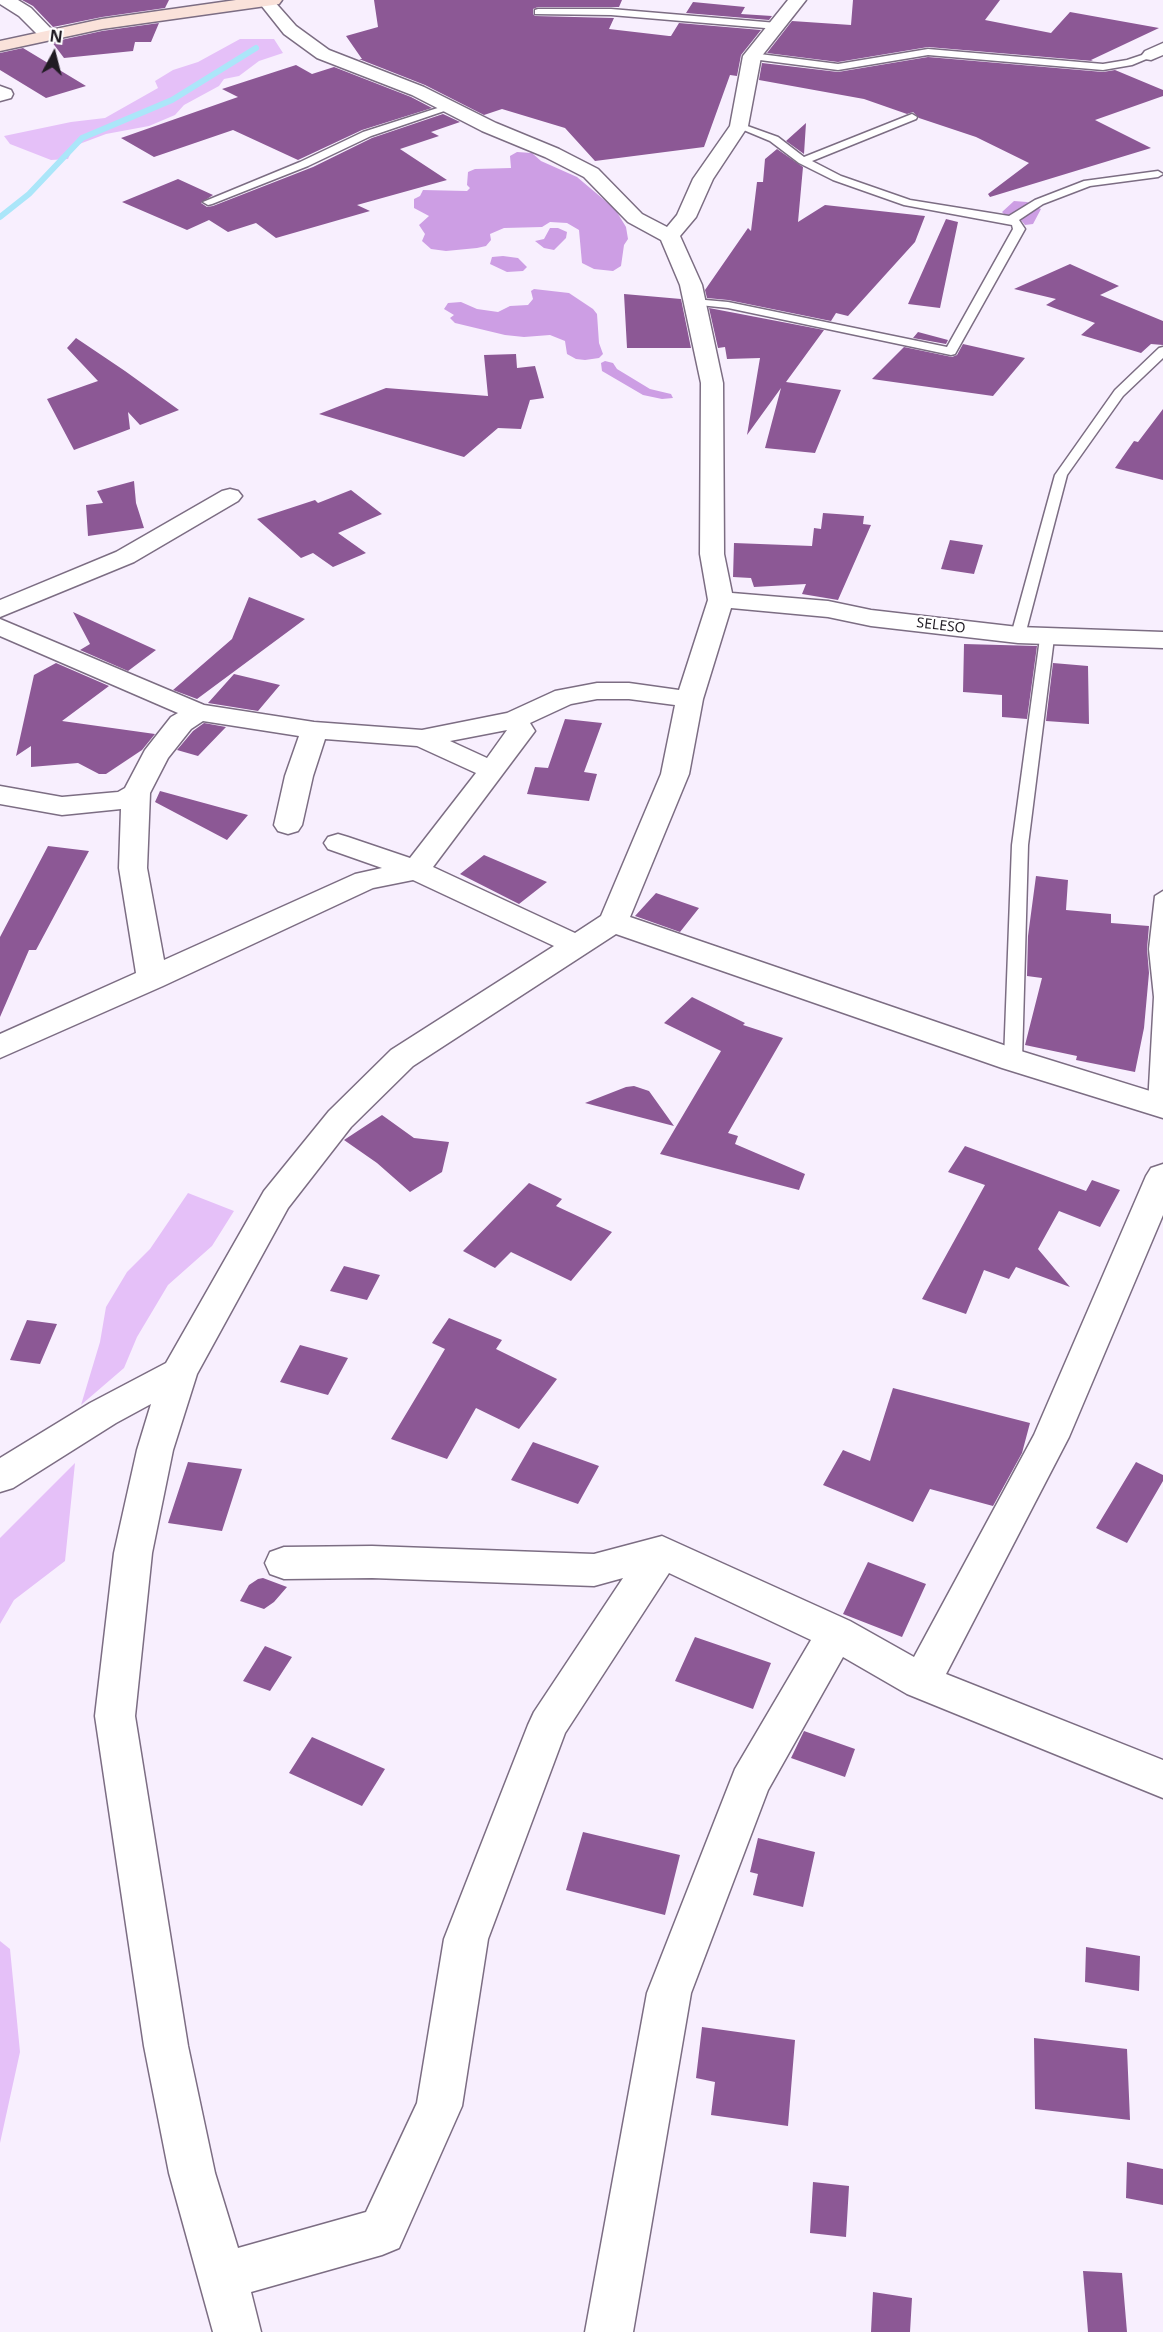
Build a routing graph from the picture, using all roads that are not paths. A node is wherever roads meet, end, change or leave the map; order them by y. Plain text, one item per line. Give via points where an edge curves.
1 (6, 0) edge
2 (273, 0) edge
3 (797, 0) edge
4 (265, 1) edge
5 (538, 12) dead end
6 (777, 26) junction
7 (48, 35) junction
8 (0, 46) edge
9 (1159, 54) edge
10 (752, 56) junction
11 (451, 107) junction
12 (912, 117) dead end
13 (739, 126) junction
14 (803, 161) junction
15 (1158, 174) dead end
16 (208, 202) dead end
17 (1011, 220) junction
18 (670, 236) junction
19 (694, 302) junction
20 (1163, 351) edge
21 (230, 496) dead end
22 (721, 600) junction
23 (0, 609) edge
24 (0, 627) edge
25 (1018, 635) junction
26 (1047, 638) junction
27 (1163, 640) edge
28 (690, 699) junction
29 (198, 712) junction
30 (515, 720) junction
31 (314, 730) junction
32 (422, 738) junction
33 (492, 770) junction
34 (136, 794) junction
35 (0, 795) edge
36 (288, 825) dead end
37 (338, 843) dead end
38 (416, 870) junction
39 (1163, 896) edge
40 (613, 922) junction
41 (579, 946) junction
42 (152, 979) junction
43 (0, 1047) edge
44 (1013, 1060) junction
45 (1160, 1106) edge
46 (1163, 1176) edge
47 (179, 1373) junction
48 (0, 1477) edge
49 (662, 1552) junction
50 (284, 1563) dead end
51 (836, 1633) junction
52 (921, 1682) junction
53 (1163, 1779) edge
54 (224, 2276) junction
55 (237, 2332) edge
56 (609, 2332) edge

1 - 7 street
2 - 4 main road
3 - 6 street
4 - 7 main road
4 - 11 street via 291,30 323,54
5 - 6 lane via 611,12
6 - 10 street
7 - 8 main road
9 - 10 lane via 1103,67 928,52 838,67
10 - 13 street
11 - 16 lane via 367,134
11 - 18 street via 591,173 635,218
12 - 14 lane
13 - 14 lane via 774,139
13 - 18 street via 704,179 686,217
14 - 17 lane via 837,178 908,203
15 - 17 lane via 1088,183 1040,202
17 - 19 lane via 1019,229 951,351 728,305
18 - 19 street
19 - 22 street via 712,383 712,554
20 - 25 lane via 1119,393 1061,476
21 - 23 street via 125,557
22 - 25 street, SELESO via 828,609 871,618
22 - 28 street
24 - 29 street
25 - 26 street, SELESO
26 - 27 street, SELESO
26 - 44 lane via 1020,845
28 - 30 street via 597,691 564,697
28 - 40 street via 675,774
29 - 31 street
29 - 34 street via 181,723 155,756
30 - 32 street
30 - 33 street via 521,731
31 - 32 street
31 - 36 street
32 - 33 street
33 - 38 street
34 - 35 street via 125,800 62,807
34 - 42 street via 133,868
37 - 38 street
38 - 41 street
38 - 42 street via 365,881
39 - 45 lane via 1157,949 1162,997
40 - 41 street
40 - 44 street
41 - 47 street via 402,1058 340,1119 276,1200
42 - 43 street
44 - 45 street
46 - 52 street via 1051,1437
47 - 48 street via 103,1413
47 - 54 street via 155,1450 133,1552 115,1716 168,2057 192,2173
49 - 50 street via 594,1570 504,1564
49 - 51 street
49 - 54 street via 548,1725 466,1939 439,2106 382,2231
51 - 52 street
51 - 56 street via 750,1782 669,1993
52 - 53 street
54 - 55 street

